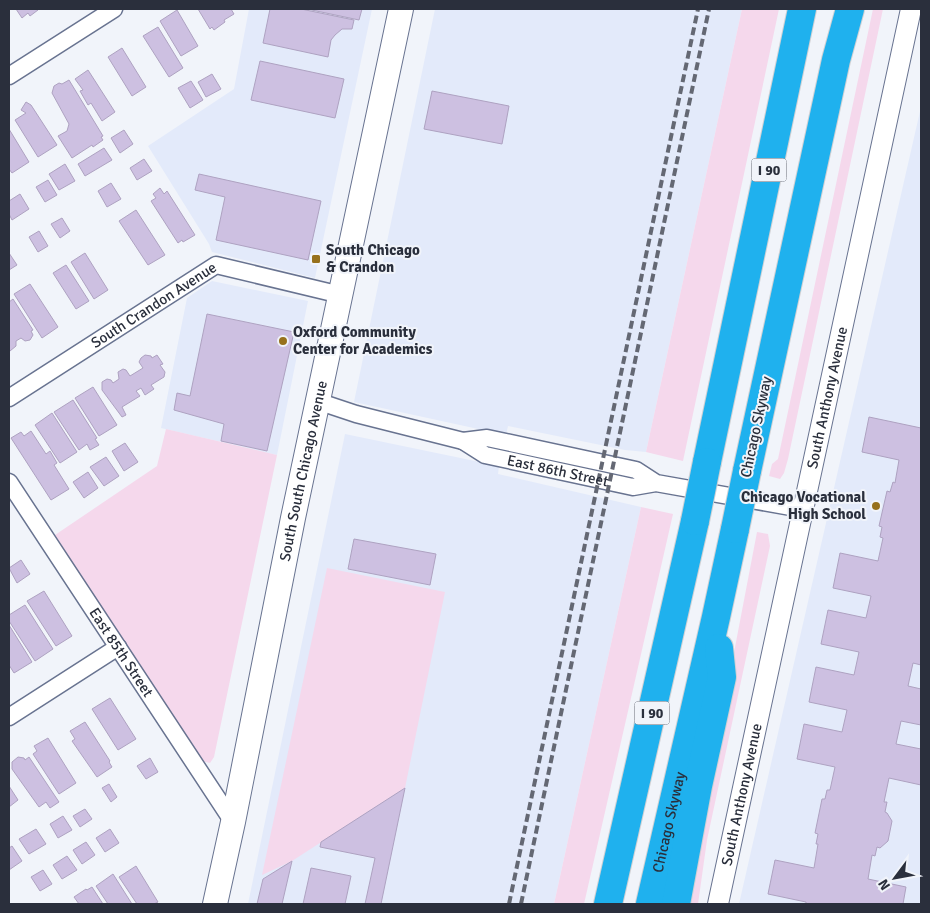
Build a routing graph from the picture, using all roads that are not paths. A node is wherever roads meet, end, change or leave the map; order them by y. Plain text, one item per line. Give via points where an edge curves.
1 (114, 9) edge
2 (401, 9) edge
3 (802, 9) edge
4 (850, 9) edge
5 (911, 9) edge
6 (9, 76) edge
7 (341, 295) junction
8 (9, 398) edge
9 (317, 402) junction
10 (9, 482) edge
11 (802, 509) junction
12 (716, 617) junction
13 (118, 647) junction
14 (9, 717) edge
15 (233, 822) junction
16 (215, 904) edge
17 (608, 904) edge
18 (650, 904) edge
19 (676, 904) edge
20 (718, 904) edge

1 - 6 street
2 - 7 main road, South South Chicago Avenue
3 - 17 highway, I 90, bridge via 695,521
4 - 12 highway, Chicago Skyway / I 90, bridge via 836,60
5 - 11 street, South Anthony Avenue
7 - 8 street, South Crandon Avenue via 216,265
7 - 9 main road, South South Chicago Avenue
9 - 11 street, East 86th Street via 463,441 486,438 636,470 656,483
9 - 15 main road, South South Chicago Avenue
10 - 13 street, East 85th Street
11 - 20 street, South Anthony Avenue
12 - 18 highway, Chicago Skyway / I 90
12 - 19 highway via 722,677
13 - 14 street
13 - 15 street, East 85th Street
15 - 16 main road, South South Chicago Avenue

